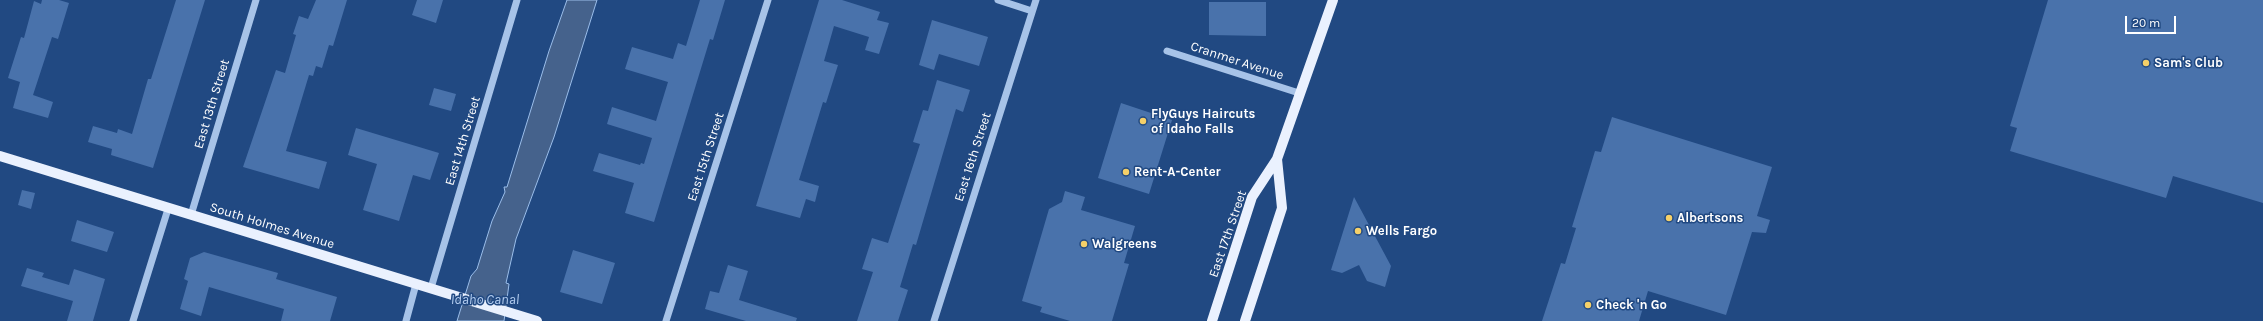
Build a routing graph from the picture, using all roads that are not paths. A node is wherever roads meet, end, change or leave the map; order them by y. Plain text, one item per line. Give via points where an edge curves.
1 (256, 0) edge
2 (517, 0) edge
3 (768, 0) edge
4 (998, 0) edge
5 (1036, 0) edge
6 (1333, 0) edge
7 (1032, 10) junction
8 (1167, 51) dead end
9 (1299, 93) junction
10 (0, 156) edge
11 (1277, 159) junction
12 (168, 209) junction
13 (191, 215) junction
14 (416, 284) junction
15 (431, 288) junction
16 (133, 321) edge
17 (406, 321) edge
18 (537, 321) edge
19 (666, 321) edge
20 (934, 321) edge
21 (1212, 321) edge
22 (1245, 321) edge

1 - 13 street, East 13th Street
2 - 15 street, East 14th Street
3 - 19 street, East 15th Street
4 - 7 street
5 - 7 street, East 16th Street
6 - 9 main road, East 17th Street
7 - 20 street, East 16th Street
8 - 9 street, Cranmer Avenue
9 - 11 main road, East 17th Street
10 - 12 main road, South Holmes Avenue
11 - 21 main road, East 17th Street via 1252,198
11 - 22 main road, East 17th Street via 1282,208
12 - 13 main road, South Holmes Avenue
12 - 16 street
13 - 14 main road, South Holmes Avenue
14 - 15 main road, South Holmes Avenue
14 - 17 street
15 - 18 main road, South Holmes Avenue

